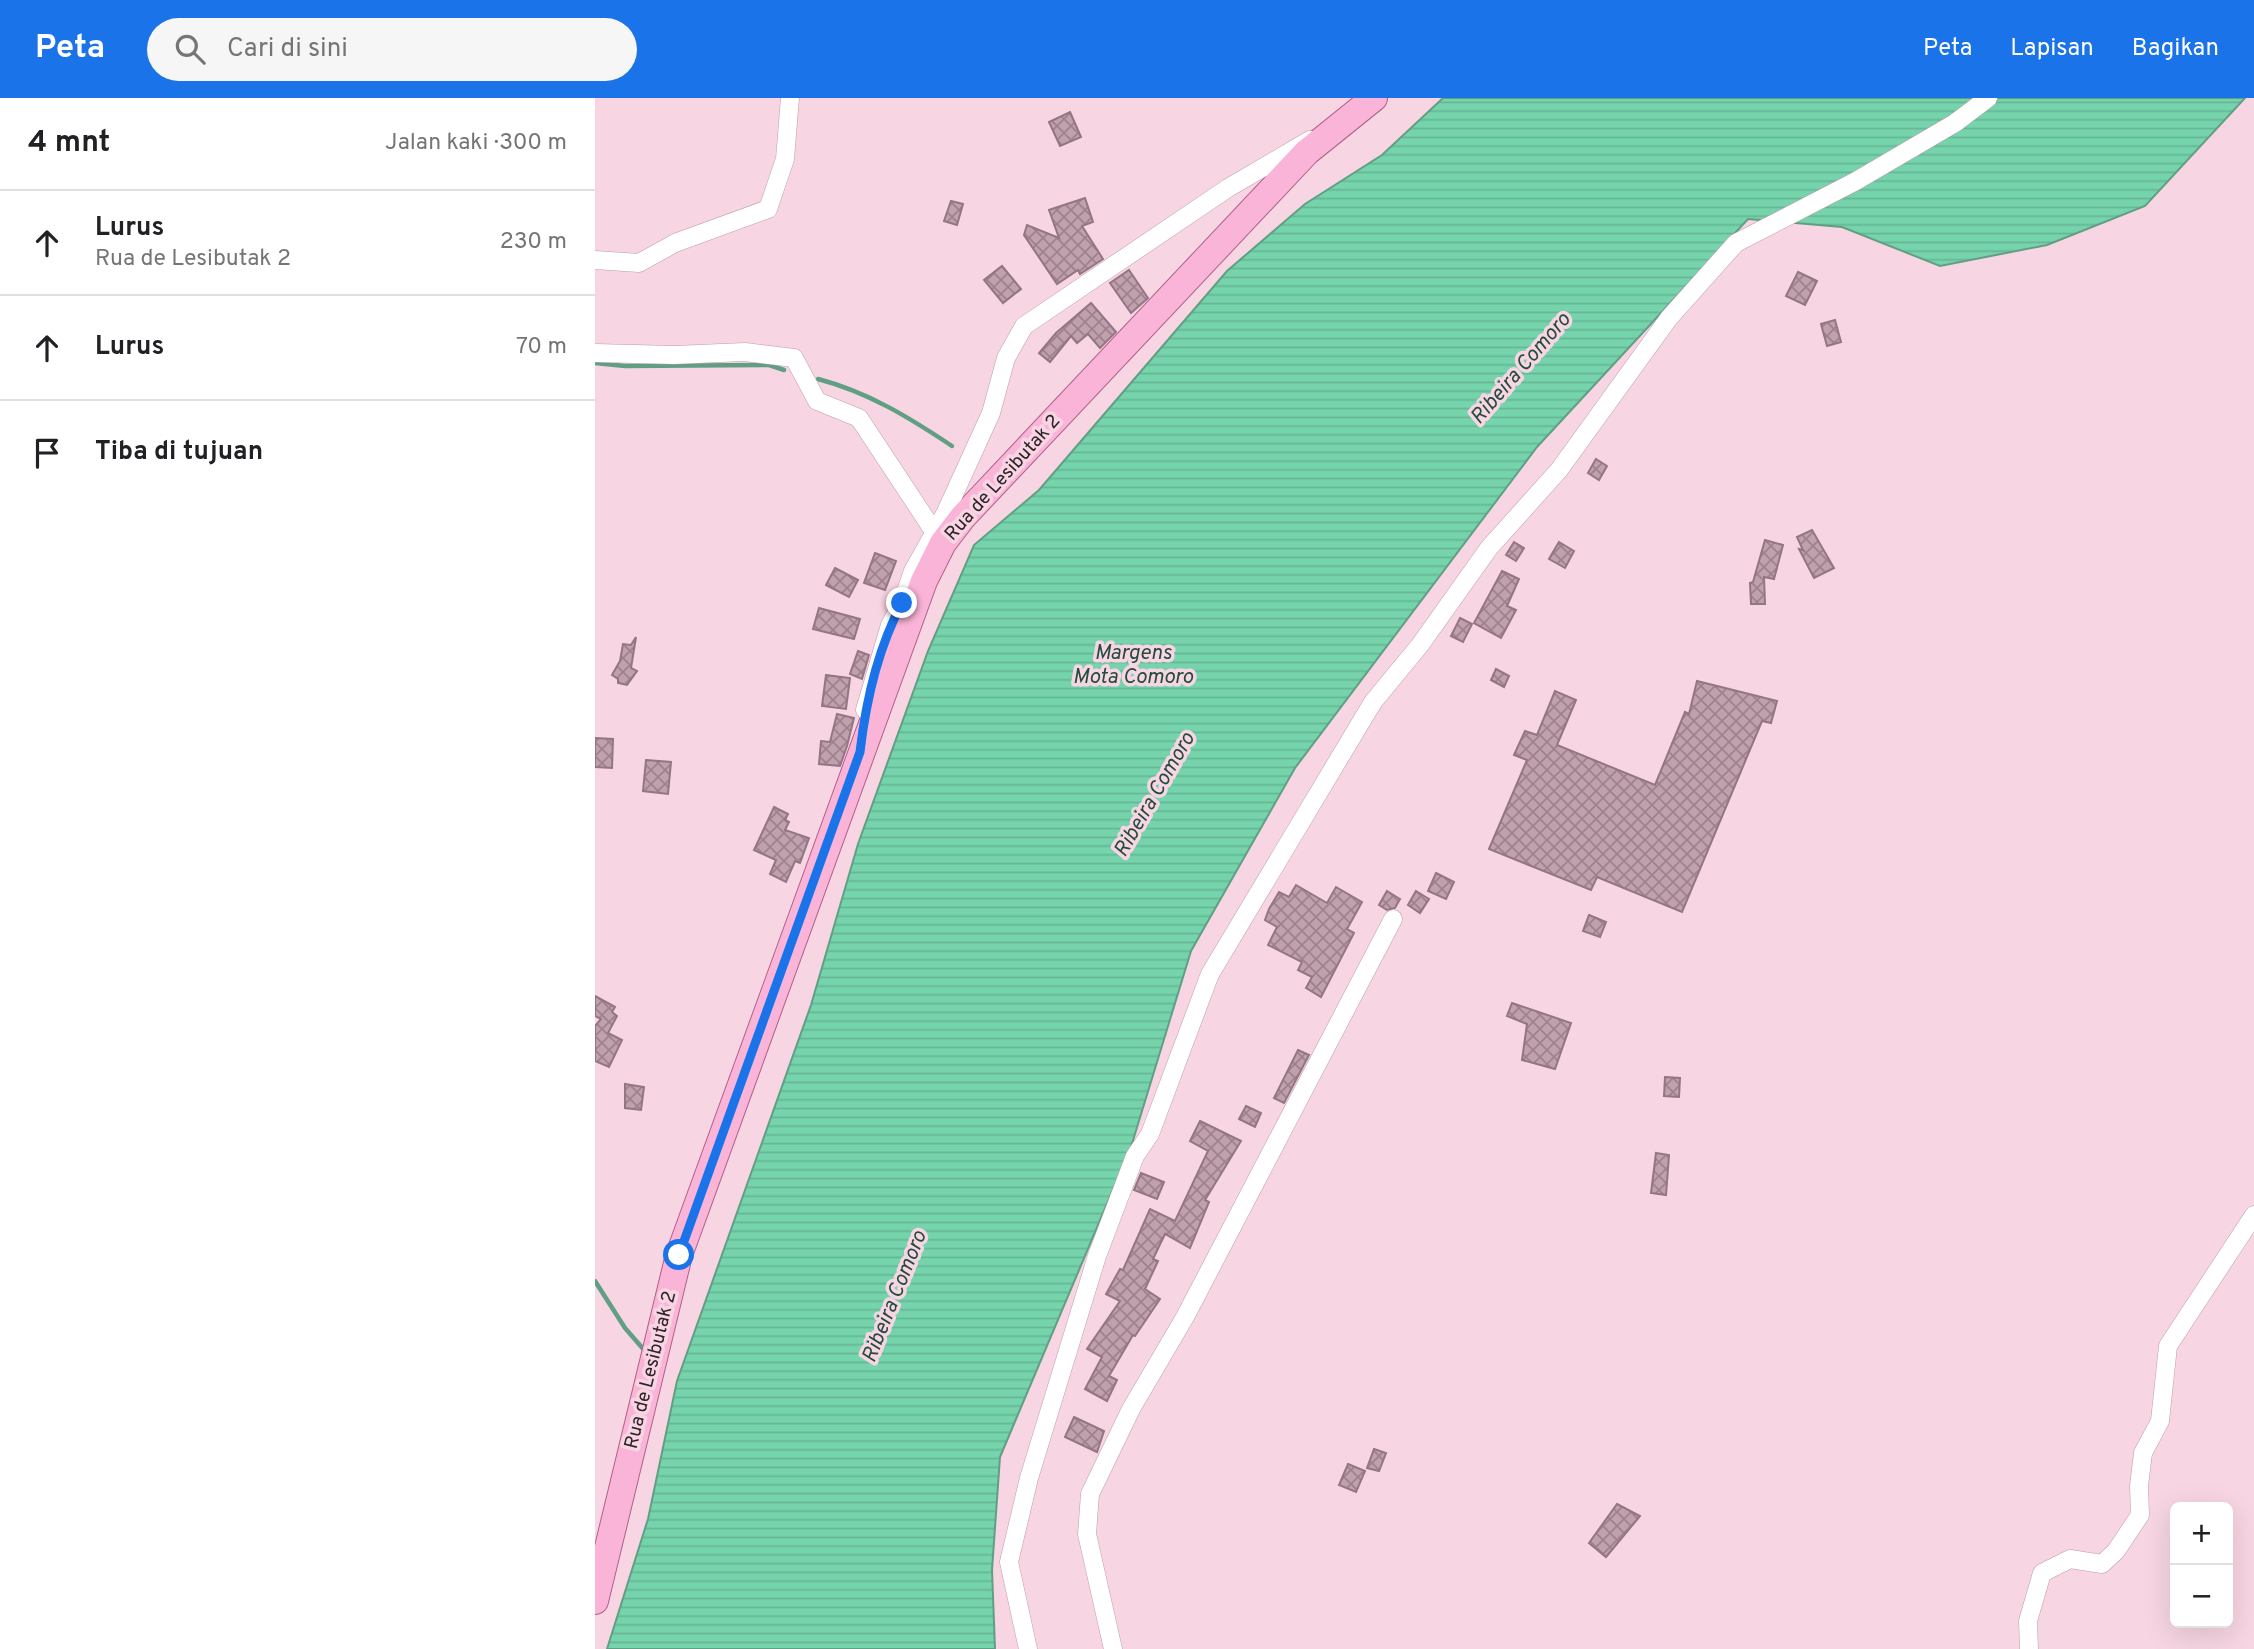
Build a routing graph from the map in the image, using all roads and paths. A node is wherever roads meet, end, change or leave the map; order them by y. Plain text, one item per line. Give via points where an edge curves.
1 (790, 98) edge
2 (1988, 98) edge
3 (1365, 106) edge
4 (595, 260) edge
5 (595, 352) edge
6 (935, 533) junction
7 (860, 752) junction
8 (1393, 919) dead end
9 (2254, 1215) edge
10 (595, 1601) edge
11 (1028, 1649) edge
12 (1113, 1649) edge
13 (2029, 1649) edge

1 - 4 street via 785,159 768,209 675,243 639,263
2 - 11 street via 1955,123 1867,174 1736,243 1669,318 1559,470 1489,548 1373,702 1210,974 1150,1134 1135,1157 1097,1256 1029,1478 1009,1562
3 - 6 street via 1228,188 1024,326 1006,358 991,413
3 - 7 main road, Rua de Lesibutak 2 via 1307,152 963,517 943,543 924,581
5 - 6 street via 745,352 793,358 817,401 859,418
6 - 7 street via 890,625 865,707
7 - 10 main road, Rua de Lesibutak 2 via 679,1255
8 - 12 street via 1090,1494 1087,1534
9 - 13 street via 2168,1346 2160,1421 2143,1452 2140,1515 2102,1564 2070,1559 2042,1573 2028,1621

